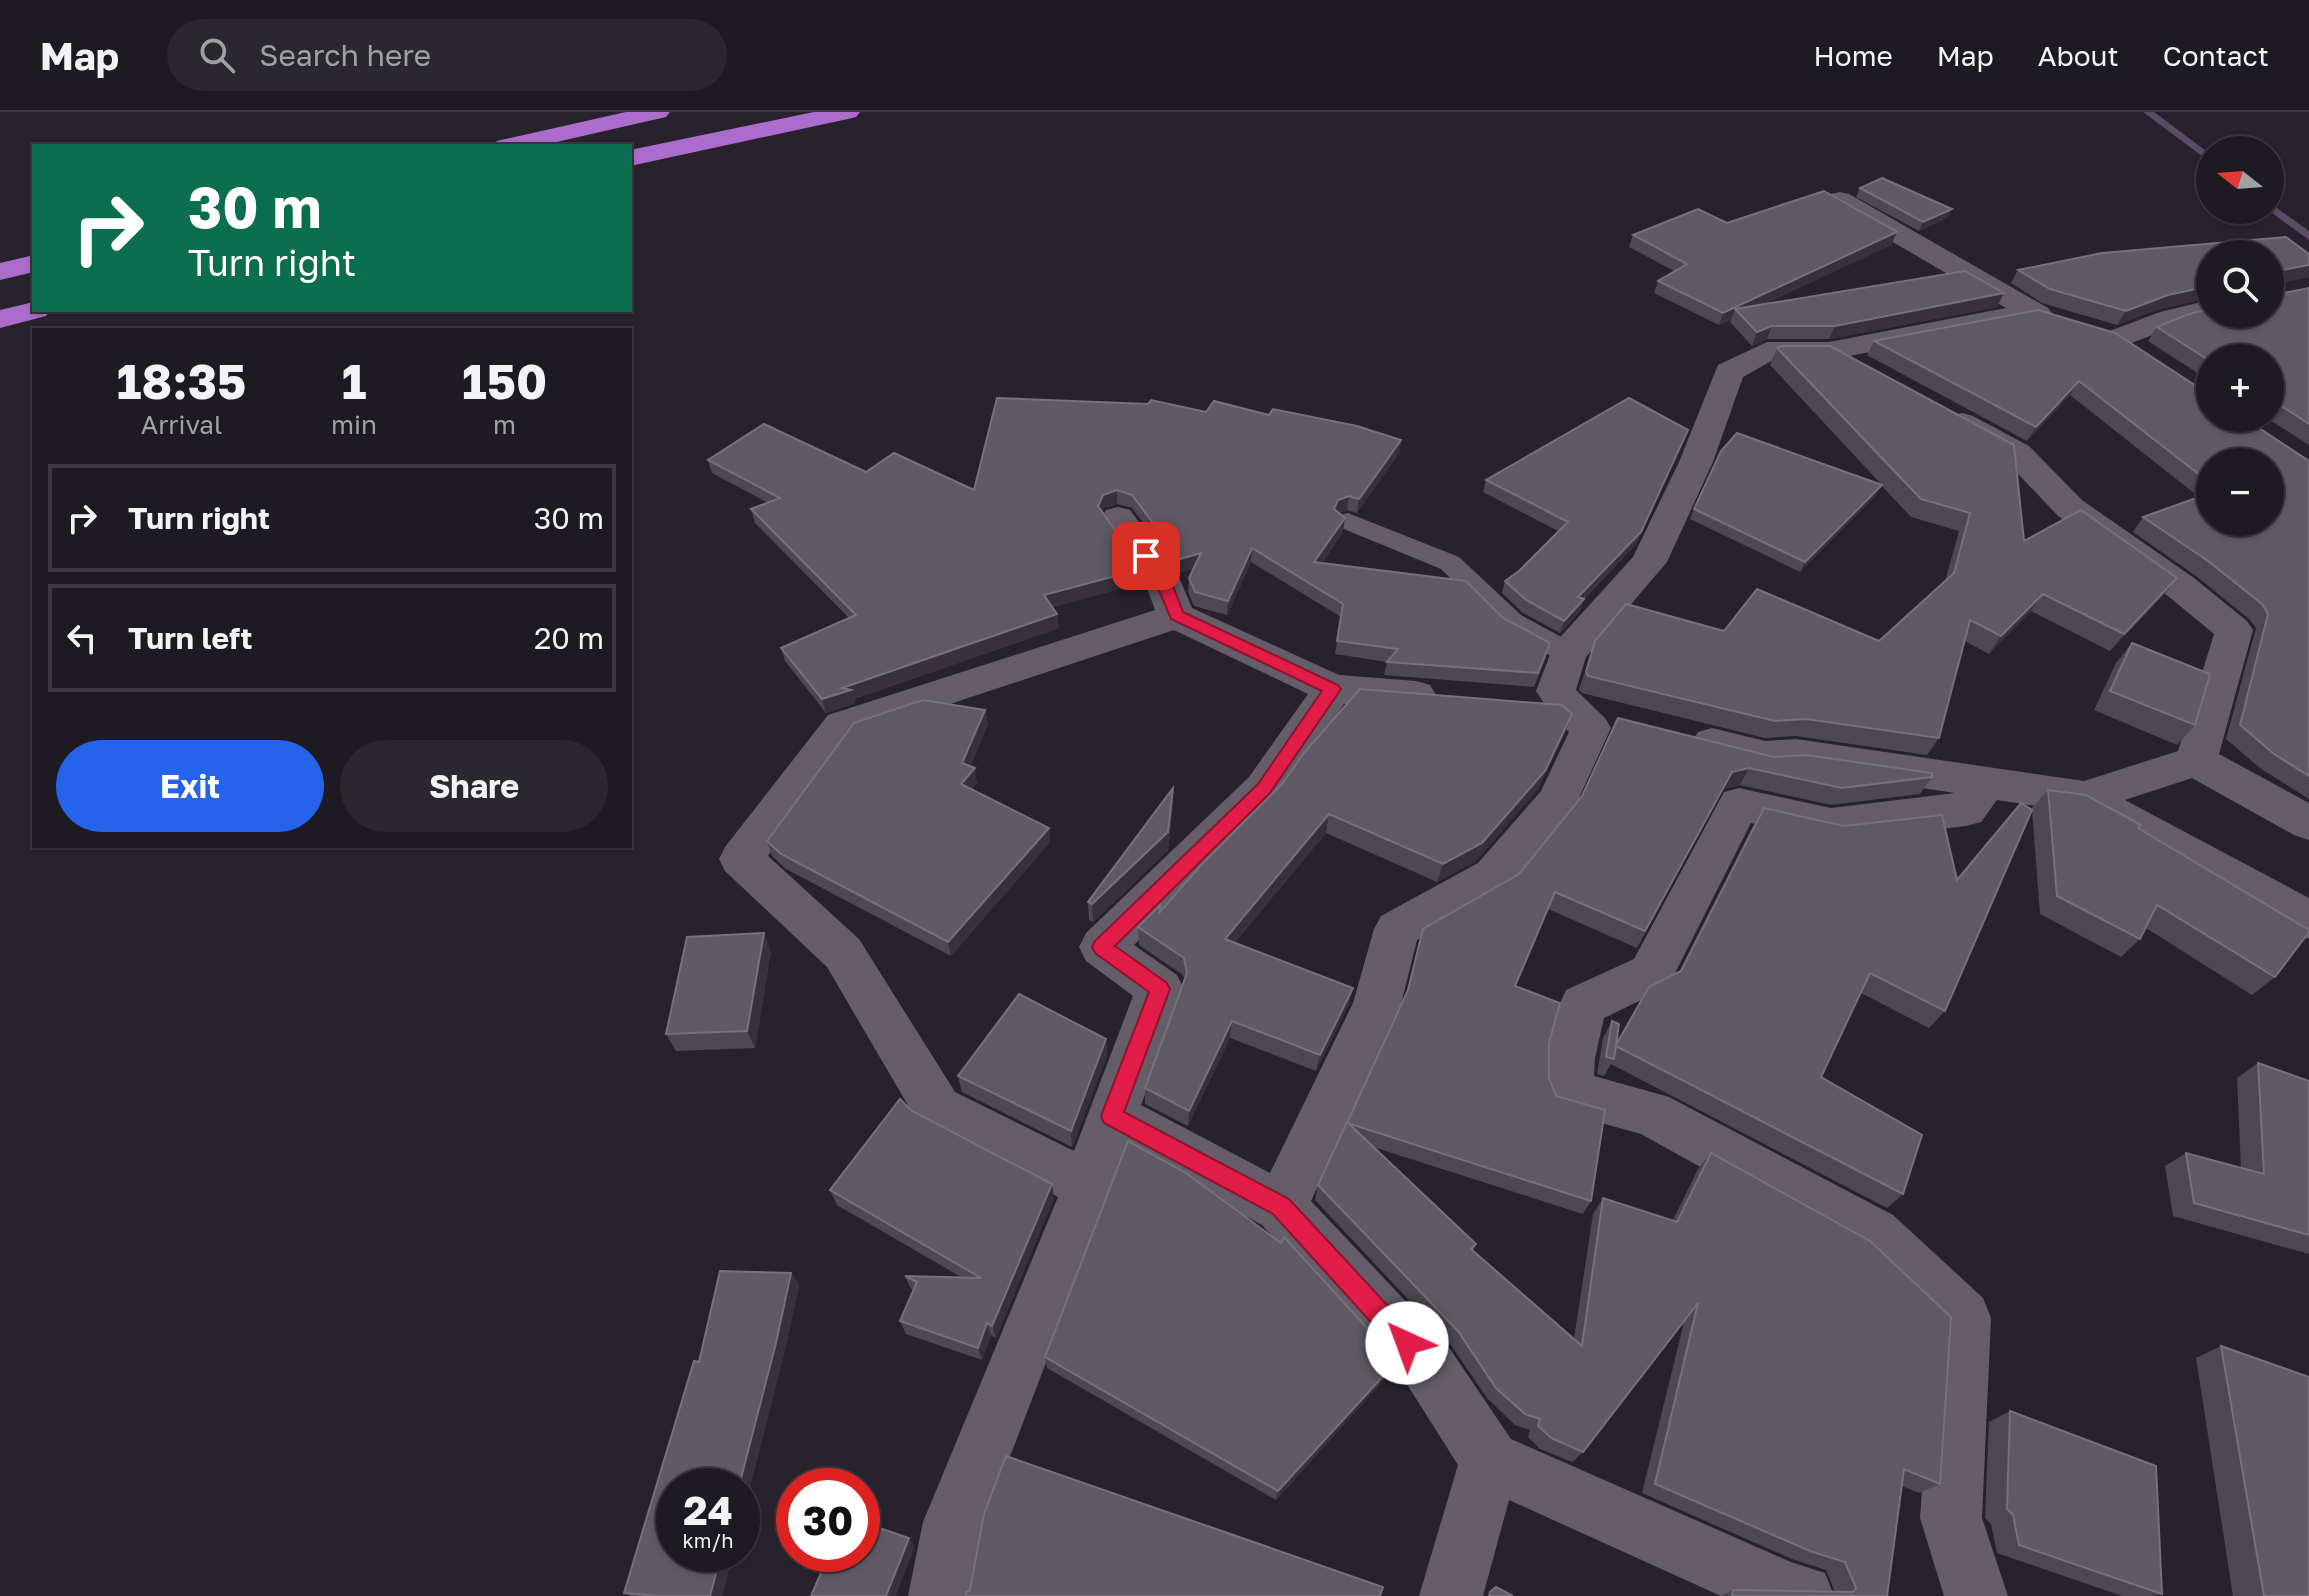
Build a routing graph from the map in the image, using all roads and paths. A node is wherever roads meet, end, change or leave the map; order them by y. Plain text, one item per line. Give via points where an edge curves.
1 (658, 112) edge
2 (848, 112) edge
3 (515, 144) edge
4 (632, 158) edge
5 (1840, 200) edge
6 (32, 264) edge
7 (2021, 270) edge
8 (0, 272) edge
9 (1978, 278) junction
10 (32, 311) edge
11 (2196, 312) edge
12 (0, 319) edge
13 (1829, 351) junction
14 (2144, 355) edge
15 (1869, 373) edge
16 (1936, 409) edge
17 (1118, 518) dead end
18 (1348, 521) dead end
19 (1176, 616) junction
20 (1568, 653) junction
21 (1333, 689) junction
22 (1458, 698) edge
23 (1520, 703) edge
24 (1567, 707) junction
25 (1628, 722) edge
26 (1674, 733) edge
27 (2196, 761) junction
28 (1986, 783) junction
29 (2084, 797) junction
30 (2309, 823) edge
31 (2309, 920) edge
32 (1112, 1116) junction
33 (1089, 1186) junction
34 (1281, 1207) junction
35 (1490, 1460) junction
36 (940, 1596) edge
37 (1451, 1596) edge
38 (1802, 1596) edge
39 (1976, 1596) edge

1 - 3 highway
2 - 4 highway
5 - 9 street
6 - 8 highway
7 - 9 street
9 - 13 street via 2045,316
10 - 12 highway
11 - 14 street via 2103,333
13 - 15 street
13 - 20 street via 1767,351 1729,372 1696,462 1649,562
16 - 27 street via 2017,453 2070,508 2234,630
17 - 19 street via 1160,575
18 - 20 lane via 1450,563 1511,622
19 - 21 street
19 - 33 street via 842,725 741,859 843,953 937,1108
20 - 24 street via 1556,691
21 - 22 street
21 - 32 street via 1264,788 1102,947 1160,989
23 - 24 street
24 - 25 street
24 - 34 street via 1591,728 1558,800 1494,876 1397,929 1377,1004
26 - 28 street via 1765,756 1796,754
27 - 29 street
27 - 30 street
28 - 29 street
28 - 39 street via 1966,810 1831,825 1739,804 1651,973 1583,1005 1570,1058 1569,1093 1651,1113 1874,1234 1963,1318 1951,1518
29 - 31 street
32 - 33 street
32 - 34 street
33 - 36 street via 954,1522
34 - 35 street via 1428,1366
35 - 37 street
35 - 38 street

